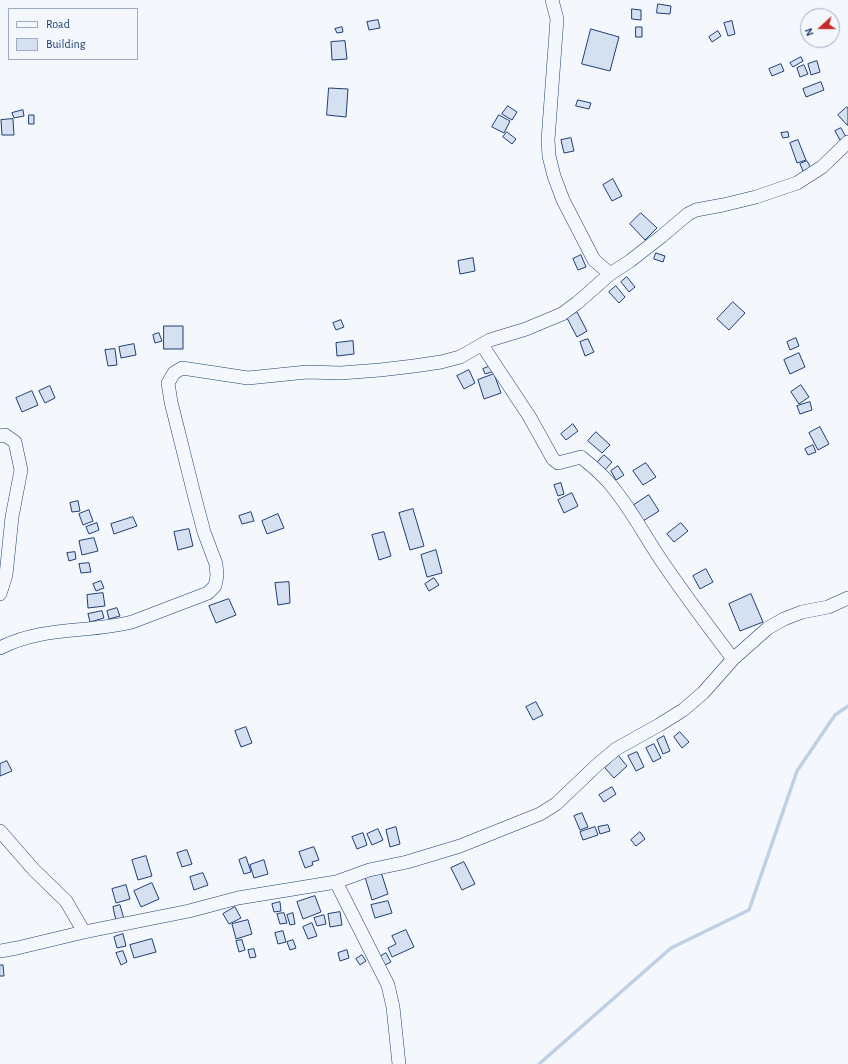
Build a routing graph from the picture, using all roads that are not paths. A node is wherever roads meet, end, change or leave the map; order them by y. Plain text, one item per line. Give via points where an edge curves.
1 (552, 0) edge
2 (848, 142) edge
3 (610, 274) junction
4 (482, 345) junction
5 (0, 436) edge
6 (0, 594) edge
7 (848, 598) edge
8 (0, 648) edge
9 (733, 659) junction
10 (0, 830) edge
11 (336, 882) junction
12 (84, 932) junction
13 (0, 951) edge
14 (399, 1064) edge

1 - 3 street via 557,19 549,156 563,200 594,260
2 - 3 street via 822,167 797,183 756,197 688,214 641,253
3 - 4 street via 562,314
4 - 8 street via 460,357 441,362 341,373 307,372 248,378 182,368 174,373 168,383 204,532 216,564 217,576 214,586 208,593 132,622 28,637
4 - 9 street via 529,416 553,459 558,464 581,457 610,483
5 - 6 street via 5,435 15,442 21,470 12,516 6,575
7 - 9 street via 828,607 802,612 784,619 768,628
9 - 11 street via 703,693 683,710 616,749 556,804 540,814 460,846 369,870
10 - 12 street via 66,902
11 - 12 street via 238,898
11 - 14 street via 388,985
12 - 13 street

